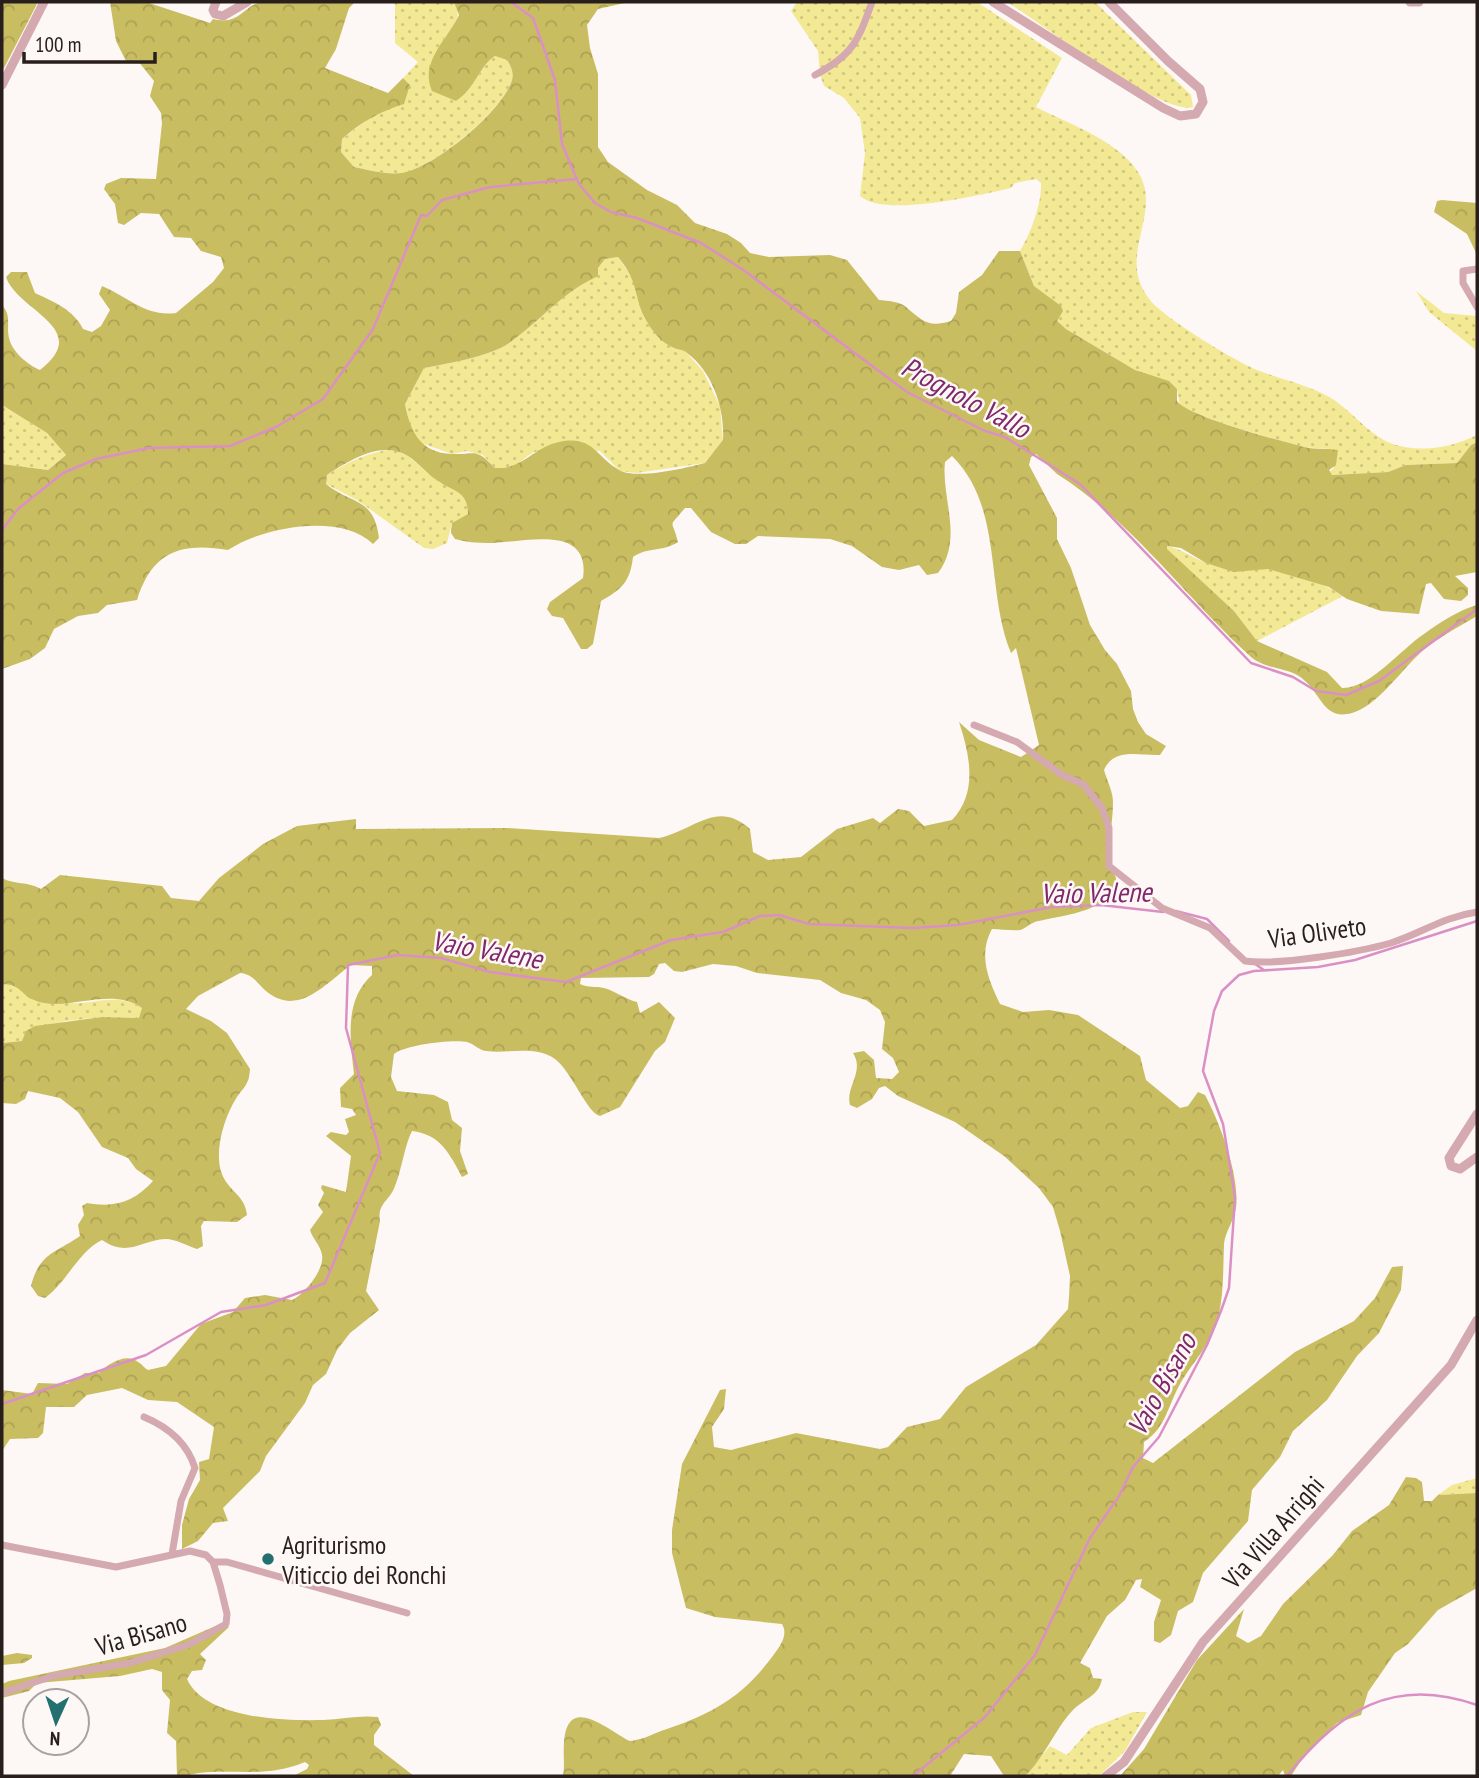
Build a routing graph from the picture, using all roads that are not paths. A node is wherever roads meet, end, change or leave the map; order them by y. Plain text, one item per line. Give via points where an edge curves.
1 (44, 2) edge
2 (216, 2) edge
3 (247, 2) edge
4 (872, 2) edge
5 (993, 2) edge
6 (1109, 2) edge
7 (1410, 2) edge
8 (1419, 2) edge
9 (815, 75) dead end
10 (2, 85) edge
11 (1477, 270) edge
12 (1477, 307) edge
13 (974, 725) dead end
14 (1477, 912) edge
15 (1477, 1114) edge
16 (1477, 1157) edge
17 (1477, 1320) edge
18 (144, 1417) dead end
19 (2, 1545) edge
20 (172, 1554) junction
21 (213, 1562) junction
22 (407, 1613) dead end
23 (2, 1693) edge
24 (1106, 1776) edge

1 - 10 street
2 - 3 street via 215,14 223,16
4 - 9 street via 854,45 841,62
5 - 6 street via 1163,108 1180,116 1196,114 1203,102 1200,89
7 - 8 street
11 - 12 street via 1463,271 1463,283
13 - 14 street, Via Oliveto via 1017,742 1083,785 1102,808 1108,828 1109,866 1118,876 1162,908 1210,928 1245,961 1286,961 1390,943 1452,916
15 - 16 street via 1449,1158 1451,1166 1460,1169
17 - 24 street, Via Villa Arrighi via 1451,1366 1203,1642 1124,1762
18 - 20 street via 171,1431 191,1455 195,1468 181,1501
19 - 20 street via 116,1567
20 - 21 street via 190,1551
21 - 22 street via 227,1562
21 - 23 street, Via Bisano via 227,1614 226,1624 218,1631 130,1663 53,1676

